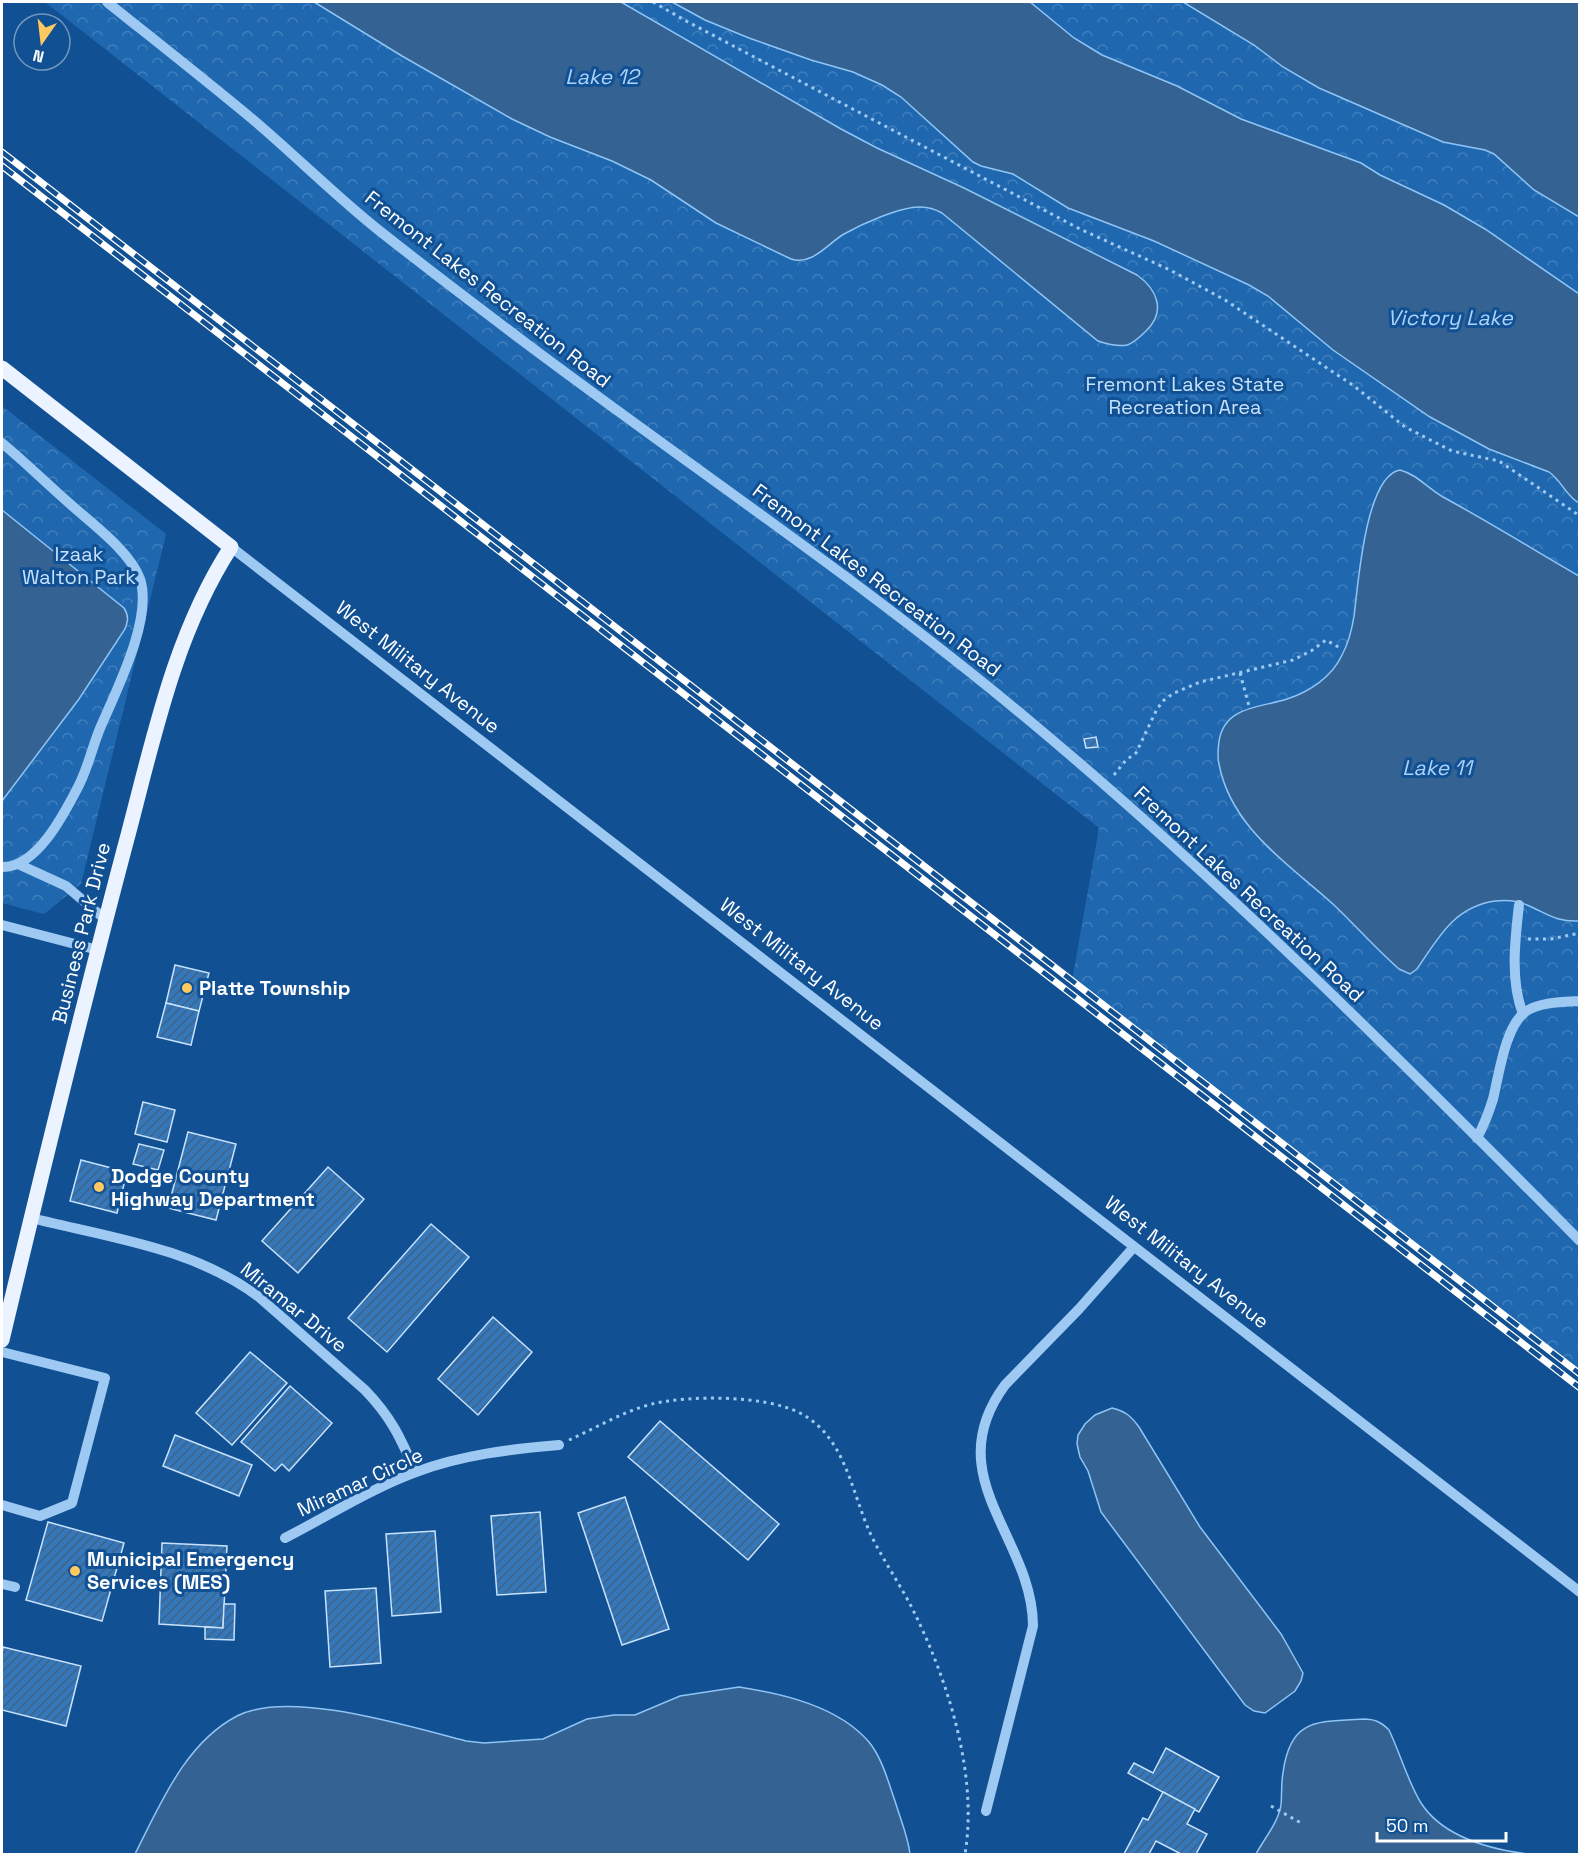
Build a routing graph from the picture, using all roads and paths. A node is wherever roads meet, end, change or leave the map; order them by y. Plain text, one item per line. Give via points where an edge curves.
1 (107, 2) edge
2 (653, 2) edge
3 (2, 368) edge
4 (2, 443) edge
5 (1580, 516) edge
6 (231, 547) junction
7 (1340, 648) dead end
8 (1240, 673) junction
9 (1249, 706) dead end
10 (1106, 786) junction
11 (18, 864) junction
12 (2, 867) edge
13 (1519, 905) dead end
14 (106, 920) junction
15 (2, 925) edge
16 (1580, 933) edge
17 (1516, 939) junction
18 (98, 950) junction
19 (1580, 1001) edge
20 (1523, 1014) junction
21 (1478, 1138) junction
22 (31, 1218) junction
23 (1580, 1241) edge
24 (1133, 1248) junction
25 (2, 1340) edge
26 (2, 1352) edge
27 (559, 1445) joint
28 (416, 1472) junction
29 (2, 1505) edge
30 (285, 1538) dead end
31 (2, 1584) edge
32 (15, 1587) dead end
33 (1580, 1592) edge
34 (1271, 1806) dead end
35 (986, 1811) dead end
36 (1301, 1823) dead end
37 (965, 1854) edge

1 - 10 street, Fremont Lakes Recreation Road via 257,123 381,232 534,350 906,622
2 - 5 path via 1070,223 1170,270 1354,386 1405,427 1452,451 1499,461
3 - 6 main road, West Military Avenue
4 - 11 street via 124,555 136,569 142,597 132,650 78,789 39,848
6 - 14 main road, Business Park Drive via 202,597 174,669
6 - 24 street, West Military Avenue
7 - 8 path via 1326,640 1293,660
8 - 9 path
8 - 10 path via 1185,687 1164,700 1136,753
10 - 21 street, Fremont Lakes Recreation Road via 1221,889
11 - 12 street
11 - 14 street via 66,886
13 - 17 street
14 - 18 main road, Business Park Drive
15 - 18 street
16 - 17 path via 1551,939
17 - 20 street via 1517,997
18 - 22 main road, Business Park Drive
19 - 20 street via 1540,1006
20 - 21 street via 1511,1033
21 - 23 street, Fremont Lakes Recreation Road
22 - 25 main road, Business Park Drive
22 - 28 street, Miramar Drive via 182,1257 242,1284 380,1406 399,1434
24 - 33 street, West Military Avenue
24 - 35 street via 1005,1385 986,1417 981,1445 982,1478 1022,1572 1033,1613 1032,1636
26 - 29 street via 105,1378 72,1503 40,1515
27 - 28 street, Miramar Circle via 477,1456
27 - 37 path via 652,1404 692,1399 768,1403 789,1408 829,1436 844,1461 871,1535 918,1621 944,1685 966,1778 969,1809
28 - 30 street, Miramar Circle
31 - 32 street
34 - 36 path

